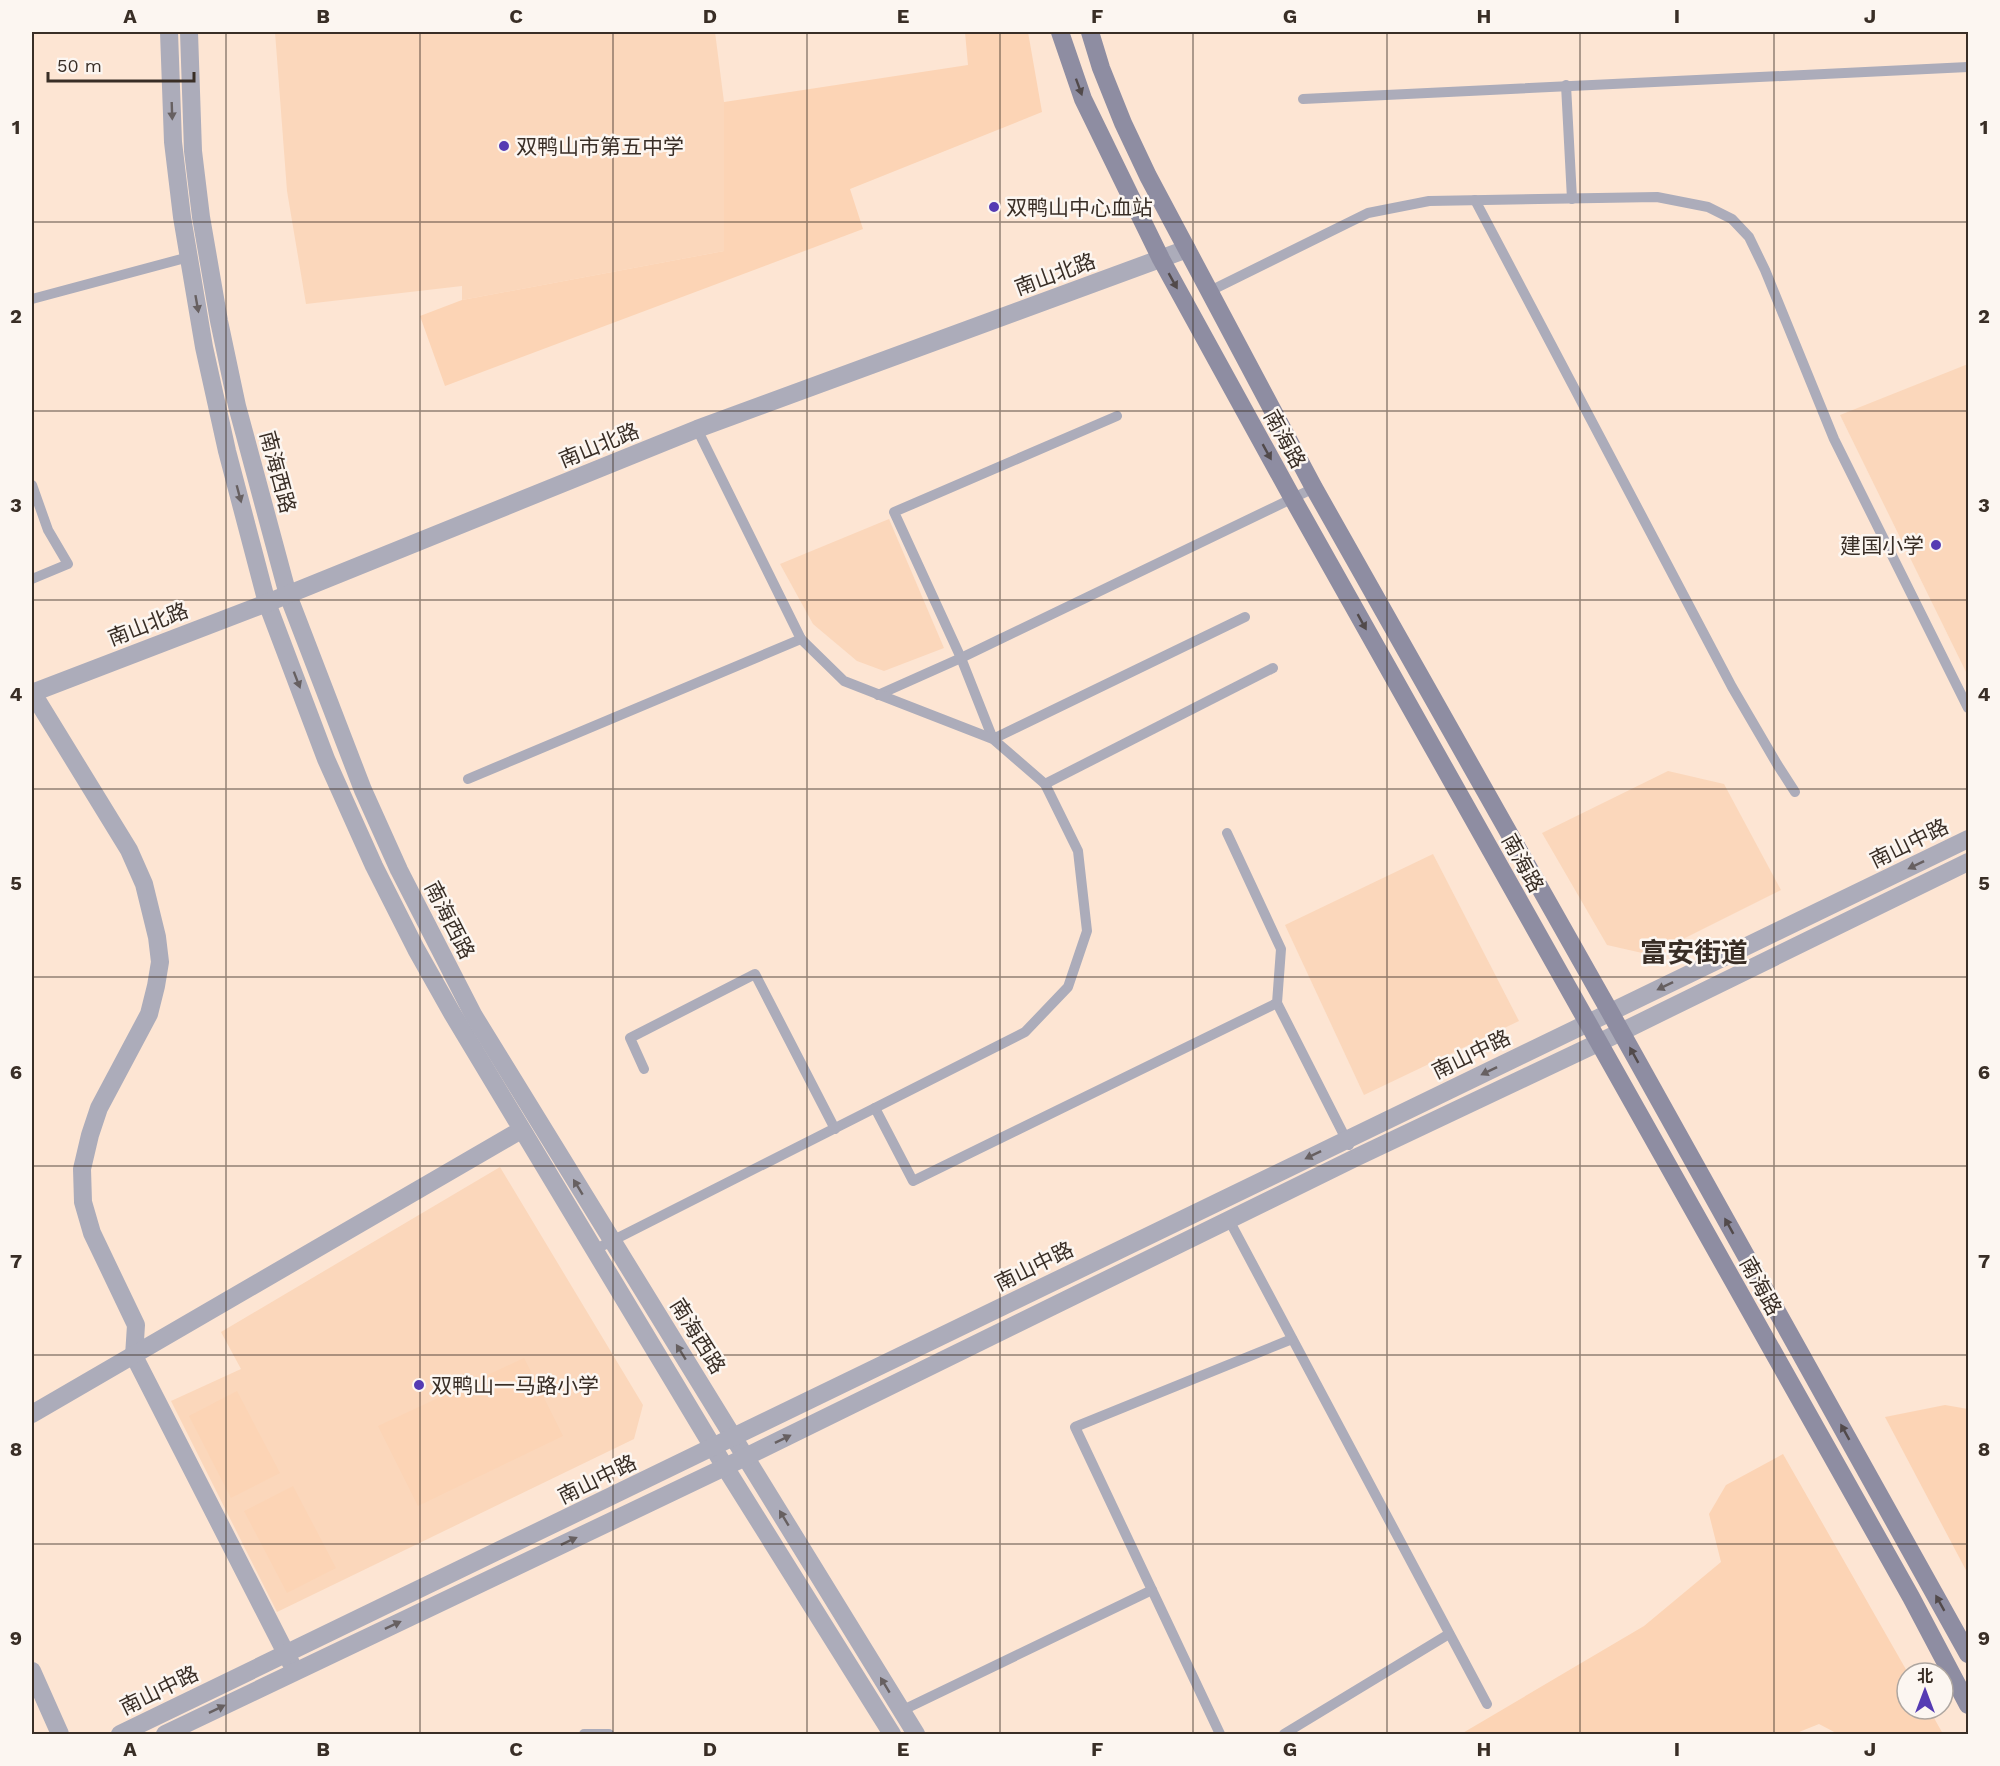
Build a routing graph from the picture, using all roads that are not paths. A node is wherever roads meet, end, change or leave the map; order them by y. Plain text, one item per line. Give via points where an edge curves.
1 (169, 32) edge
2 (189, 32) edge
3 (1060, 32) edge
4 (1090, 32) edge
5 (1968, 66) edge
6 (1566, 85) junction
7 (1303, 99) dead end
8 (1572, 199) junction
9 (1475, 200) junction
10 (1187, 249) junction
11 (189, 257) junction
12 (1161, 259) junction
13 (1210, 291) junction
14 (32, 298) edge
15 (1117, 416) dead end
16 (698, 429) junction
17 (32, 485) edge
18 (1314, 488) junction
19 (1293, 499) junction
20 (32, 579) edge
21 (288, 595) junction
22 (267, 603) junction
23 (1245, 616) dead end
24 (801, 639) junction
25 (961, 657) junction
26 (1273, 668) dead end
27 (32, 692) edge
28 (879, 695) junction
29 (1968, 708) edge
30 (993, 739) junction
31 (468, 779) dead end
32 (1045, 784) junction
33 (1795, 792) dead end
34 (1227, 833) dead end
35 (1968, 839) edge
36 (1968, 862) edge
37 (1277, 1004) junction
38 (1610, 1012) junction
39 (1587, 1023) junction
40 (1622, 1032) junction
41 (1598, 1043) junction
42 (644, 1069) dead end
43 (875, 1108) junction
44 (835, 1129) junction
45 (521, 1131) junction
46 (1346, 1140) junction
47 (1355, 1158) junction
48 (1229, 1220) junction
49 (612, 1241) junction
50 (594, 1250) junction
51 (1292, 1339) junction
52 (134, 1356) junction
53 (32, 1414) edge
54 (735, 1438) junction
55 (713, 1448) junction
56 (747, 1457) junction
57 (725, 1467) junction
58 (1152, 1590) junction
59 (1449, 1634) junction
60 (286, 1653) junction
61 (1968, 1654) edge
62 (32, 1671) edge
63 (295, 1671) junction
64 (1487, 1704) dead end
65 (1968, 1705) edge
66 (901, 1711) junction
67 (60, 1734) edge
68 (120, 1734) edge
69 (165, 1734) edge
70 (584, 1734) edge
71 (609, 1734) edge
72 (892, 1734) edge
73 (916, 1734) edge
74 (1220, 1734) edge
75 (1284, 1734) edge

1 -> 11 street, 南海西路 via 173,142
2 - 21 street, 南海西路 via 193,151 219,321 237,406
3 -> 12 main road, 南海路 via 1083,99
4 - 10 main road, 南海路 via 1123,123
5 - 6 lane
6 - 7 lane
6 - 8 lane
8 - 9 lane
8 - 29 lane via 1657,197 1708,207 1732,219 1749,237 1834,439
9 - 13 lane via 1429,201 1368,213
9 - 33 lane via 1726,677
10 - 12 street, 南山北路
10 - 13 main road, 南海路
11 - 14 lane
11 -> 22 street, 南海西路 via 227,451
12 - 16 street, 南山北路
12 -> 19 main road, 南海路
13 - 18 main road, 南海路
15 - 25 lane via 894,512
16 - 21 street, 南山北路
16 - 24 lane
17 - 20 lane via 48,531 68,564
18 - 19 lane
18 - 38 main road, 南海路
19 - 25 lane
19 -> 39 main road, 南海路
21 - 22 street, 南山北路
49 -> 21 street, 南海西路 via 474,1016 399,870 359,779
22 - 27 street, 南山北路
22 -> 45 street, 南海西路 via 326,759 375,866 436,986
23 - 30 lane
24 - 28 lane via 844,681
24 - 31 lane
25 - 28 lane
25 - 30 lane
26 - 32 lane
27 - 52 street via 129,850 144,884 157,937 160,962 149,1014 99,1108 82,1168 83,1202 92,1233 136,1325
28 - 30 lane
30 - 32 lane
32 - 43 lane via 1078,851 1087,931 1068,987 1025,1032
34 - 37 lane via 1281,949
35 -> 38 street, 南山中路
36 - 40 street, 南山中路
37 - 43 lane via 913,1181
37 - 46 lane
38 - 39 street, 南山中路
38 - 40 main road, 南海路
39 - 41 main road, 南海路
39 -> 46 street, 南山中路
40 - 41 street, 南山中路
61 -> 40 main road, 南海路
41 - 47 street, 南山中路
41 - 65 main road, 南海路
42 - 44 lane via 630,1038 755,974
43 - 44 lane
44 - 49 lane
45 - 50 street, 南海西路
45 - 52 street
46 - 47 lane
46 -> 54 street, 南山中路
47 - 48 street, 南山中路
48 - 51 lane
56 -> 48 street, 南山中路
49 - 50 lane
54 -> 49 street, 南海西路
50 - 55 street, 南海西路
51 - 58 lane via 1075,1427
51 - 59 lane
52 - 53 street
52 - 60 street
54 - 55 street, 南山中路
54 - 56 street, 南海西路
55 - 57 street, 南海西路
55 - 60 street, 南山中路
56 - 57 street, 南山中路
66 -> 56 street, 南海西路
63 -> 57 street, 南山中路
57 - 72 street, 南海西路
58 - 66 lane
58 - 74 lane
59 - 64 lane
59 - 75 lane
60 - 63 street
60 - 68 street, 南山中路
62 - 67 street
69 -> 63 street, 南山中路
66 - 73 street, 南海西路
70 - 71 lane

